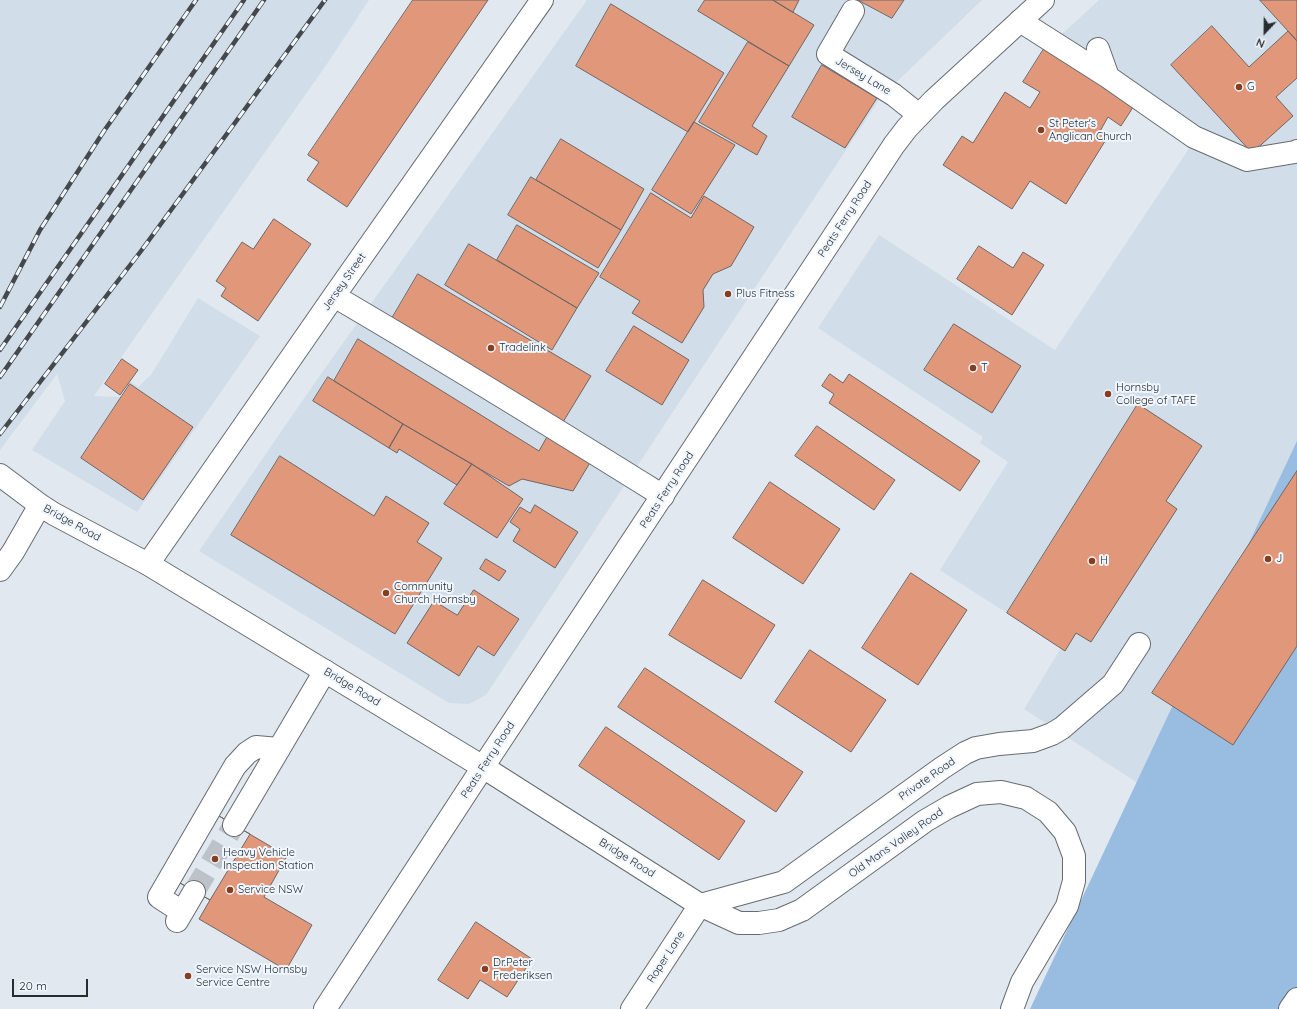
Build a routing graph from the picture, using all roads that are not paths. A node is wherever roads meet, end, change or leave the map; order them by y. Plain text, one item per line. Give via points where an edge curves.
1 (542, 0) edge
2 (1043, 0) edge
3 (853, 11) dead end
4 (1020, 21) junction
5 (1098, 49) dead end
6 (1108, 77) junction
7 (919, 115) junction
8 (1297, 151) edge
9 (334, 296) junction
10 (1, 475) edge
11 (663, 496) junction
12 (40, 505) junction
13 (148, 564) junction
14 (0, 570) edge
15 (1139, 644) dead end
16 (325, 671) junction
17 (279, 749) junction
18 (483, 767) junction
19 (234, 825) tunnel mouth
20 (194, 892) tunnel mouth
21 (700, 905) junction
22 (1297, 999) edge
23 (325, 1009) edge
24 (632, 1009) edge
25 (1012, 1009) edge
26 (1290, 1009) edge

1 - 9 street, Jersey Street
2 - 4 street, Peats Ferry Road
3 - 7 street, Jersey Lane via 828,54 894,95
4 - 6 street
4 - 7 street, Peats Ferry Road
5 - 6 street
6 - 8 street via 1194,137 1247,160
7 - 11 street, Peats Ferry Road via 878,168
9 - 11 street
9 - 13 street, Jersey Street
10 - 12 street, Bridge Road
11 - 18 street, Peats Ferry Road
12 - 13 street, Bridge Road
12 - 14 street
13 - 16 street, Bridge Road
15 - 21 street, Private Road via 1113,684 1052,734 1023,743 987,745 966,753 784,882
16 - 17 street
16 - 18 street, Bridge Road
17 - 19 street
17 - 20 street via 256,747 235,766 159,897 180,916
18 - 21 street, Bridge Road
18 - 23 street, Peats Ferry Road
21 - 24 street, Roper Lane
21 - 25 street, Old Mans Valley Road via 739,923 779,920 802,910 949,806 977,794 1001,792 1026,798 1048,812 1065,832 1074,856 1074,881 1067,906 1022,982
22 - 26 street

